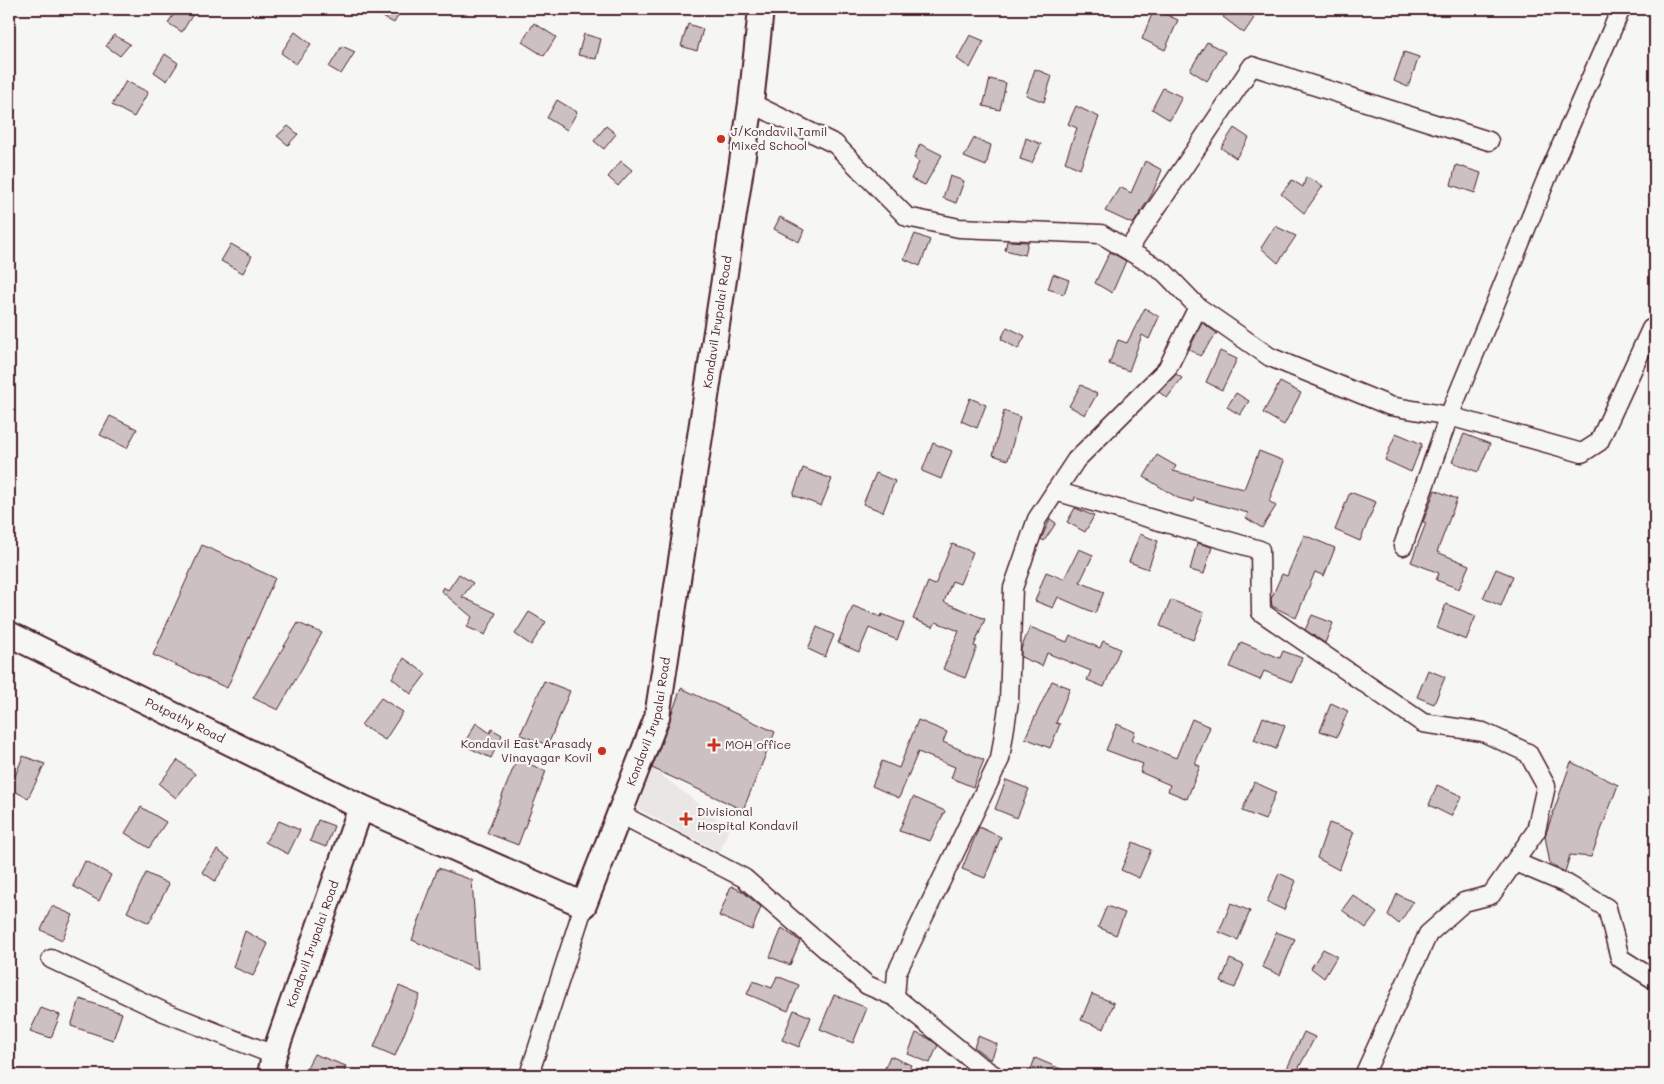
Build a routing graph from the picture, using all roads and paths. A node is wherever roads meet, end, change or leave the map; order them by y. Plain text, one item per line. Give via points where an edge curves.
1 (761, 9) edge
2 (1621, 9) edge
3 (751, 103) junction
4 (1489, 141) dead end
5 (1128, 250) junction
6 (1198, 307) junction
7 (1654, 326) edge
8 (1449, 416) junction
9 (1055, 491) junction
10 (1403, 546) dead end
11 (9, 634) edge
12 (360, 808) junction
13 (620, 814) junction
14 (1515, 862) junction
15 (584, 905) junction
16 (52, 959) dead end
17 (1655, 980) edge
18 (895, 997) junction
19 (272, 1065) edge
20 (529, 1075) edge
21 (994, 1075) edge
22 (1364, 1075) edge

1 - 3 street, Kondavil Irupalai Road
2 - 8 street via 1546,180
3 - 5 street via 835,144 907,217 959,228 1101,234
3 - 13 street, Kondavil Irupalai Road via 657,717
4 - 5 street via 1252,66
5 - 6 street via 1164,272
6 - 8 street via 1270,357 1390,406
6 - 9 street via 1167,369 1076,460
7 - 8 street via 1599,442 1582,453
8 - 10 street
9 - 14 street via 1260,550 1261,612 1423,723 1483,732 1528,753 1546,786 1536,831
9 - 18 street via 1036,519 1013,588 1009,701 1000,759 897,972
11 - 12 street, Potpathy Road
12 - 15 street
12 - 19 street, Kondavil Irupalai Road
13 - 15 street, Kondavil Irupalai Road
13 - 18 street via 744,878 867,986
14 - 17 street via 1567,884 1607,908 1620,958
14 - 22 street via 1491,895 1464,902 1428,934
15 - 20 street
16 - 19 street
18 - 21 street

